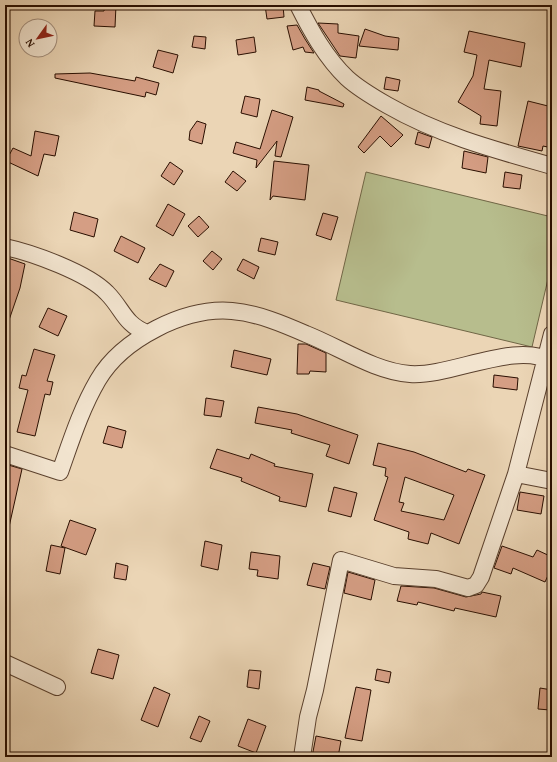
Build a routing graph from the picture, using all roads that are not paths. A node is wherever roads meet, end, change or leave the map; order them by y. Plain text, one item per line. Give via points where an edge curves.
1 (298, 5) edge
2 (552, 166) edge
3 (5, 247) edge
4 (147, 333) junction
5 (552, 334) edge
6 (549, 360) edge
7 (5, 454) edge
8 (516, 474) junction
9 (552, 481) edge
10 (5, 663) edge
11 (57, 686) dead end
12 (302, 757) edge

1 - 2 street via 324,51 347,78 370,96 414,121 457,138
3 - 4 street via 79,273 95,282 108,294 131,325
4 - 6 street via 194,314 230,310 286,325 397,373 439,372 505,356 522,355
4 - 7 street via 116,357 99,379 84,407 60,472
5 - 6 street
6 - 8 street
8 - 9 street
8 - 12 street via 476,585 468,588 436,579 394,576 341,560
10 - 11 street

